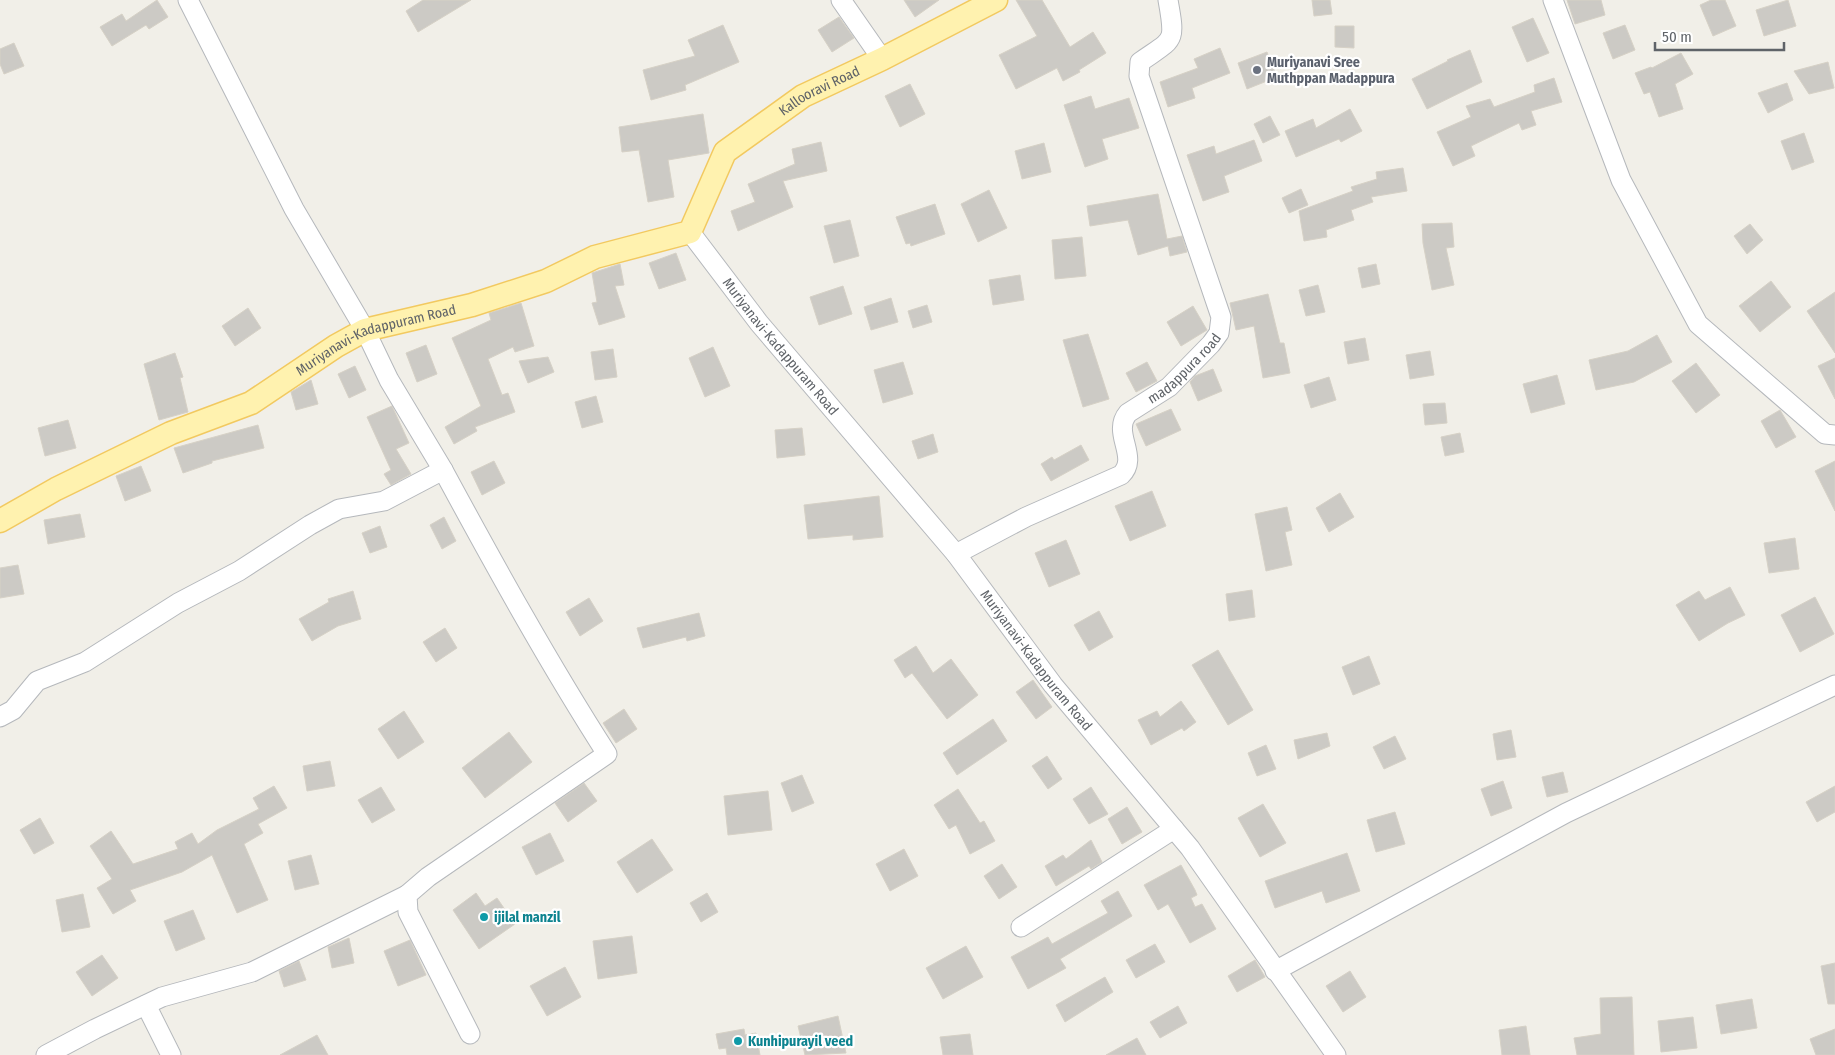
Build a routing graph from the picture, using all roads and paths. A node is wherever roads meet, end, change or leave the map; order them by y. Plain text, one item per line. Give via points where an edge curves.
1 (188, 0) edge
2 (841, 0) edge
3 (996, 0) edge
4 (1168, 0) edge
5 (1553, 0) edge
6 (882, 60) junction
7 (690, 232) junction
8 (365, 330) junction
9 (1835, 435) edge
10 (443, 470) junction
11 (0, 521) edge
12 (956, 554) junction
13 (1835, 685) edge
14 (0, 717) edge
15 (1174, 829) junction
16 (407, 895) junction
17 (1021, 926) dead end
18 (1275, 971) junction
19 (146, 1005) junction
20 (470, 1034) dead end
21 (46, 1055) edge
22 (170, 1055) edge
23 (1336, 1055) edge

1 - 8 street via 294,209
2 - 6 street
3 - 6 main road, Kallooravi Road
4 - 12 street, madappura road via 1173,29 1168,44 1140,62 1139,76 1221,317 1219,334 1169,387 1124,418 1123,438 1129,463 1120,475 1026,517
5 - 9 street via 1621,180 1698,324 1824,434
6 - 7 main road, Kallooravi Road via 803,96 725,152
7 - 8 main road, Muriyanavi-Kadappuram Road via 594,257 546,281 472,305
7 - 12 street, Muriyanavi-Kadappuram Road via 759,323
8 - 10 street via 389,380
8 - 11 main road, Muriyanavi-Kadappuram Road via 251,403 171,432 56,489
10 - 14 street via 384,501 339,509 310,525 239,572 178,603 85,662 38,681 14,710
10 - 16 street via 534,635 607,754
12 - 15 street, Muriyanavi-Kadappuram Road via 1053,685
13 - 18 street via 1566,813
15 - 17 street
15 - 18 street, Muriyanavi-Kadappuram Road
16 - 19 street via 252,972 162,997
16 - 20 street via 408,912
18 - 23 street, Muriyanavi-Kadappuram Road
19 - 21 street
19 - 22 street

